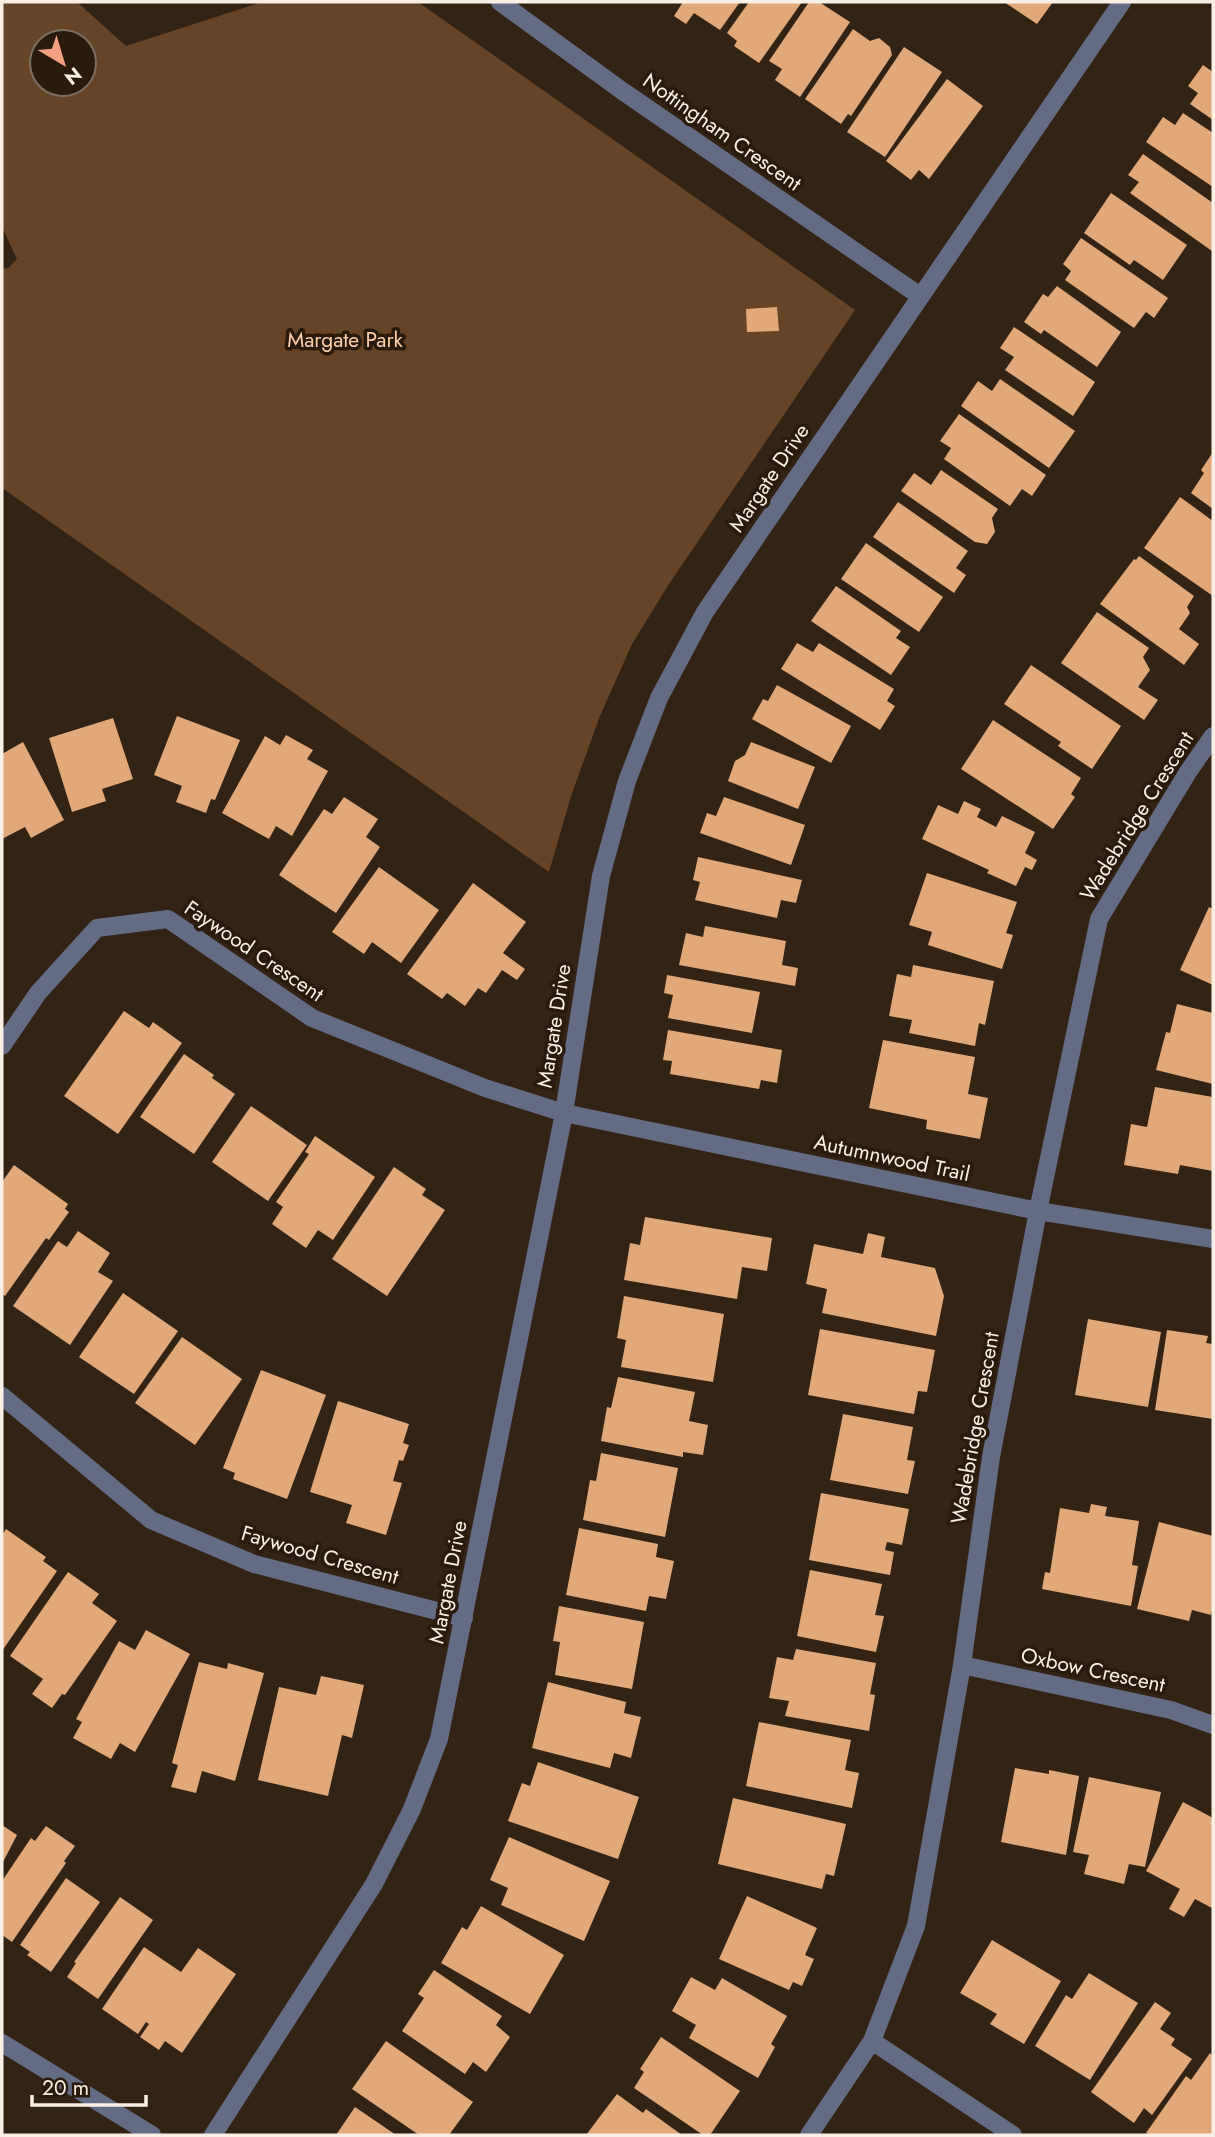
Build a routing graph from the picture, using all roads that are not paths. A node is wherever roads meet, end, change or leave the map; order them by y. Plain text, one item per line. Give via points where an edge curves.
1 (500, 2) edge
2 (1122, 2) edge
3 (920, 296) junction
4 (1213, 736) edge
5 (2, 1046) edge
6 (564, 1113) junction
7 (1038, 1211) junction
8 (1213, 1239) edge
9 (2, 1396) edge
10 (464, 1618) junction
11 (962, 1665) junction
12 (1213, 1725) edge
13 (872, 2041) junction
14 (2, 2043) edge
15 (152, 2135) edge
16 (213, 2135) edge
17 (809, 2135) edge
18 (1013, 2135) edge

1 - 3 street, Nottingham Crescent
2 - 3 street, Margate Drive
3 - 6 street, Margate Drive via 705,612 659,698 627,781 601,876
4 - 7 street, Wadebridge Crescent via 1099,919
5 - 6 street, Faywood Crescent via 38,993 97,928 168,919 312,1018 485,1088
6 - 7 street, Autumnwood Trail
6 - 10 street, Margate Drive
7 - 8 street, Autumnwood Trail
7 - 11 street, Wadebridge Crescent via 991,1457
9 - 10 street, Faywood Crescent via 151,1520 254,1564
10 - 16 street, Margate Drive via 439,1739 412,1809 374,1884
11 - 12 street, Oxbow Crescent via 1171,1710
11 - 13 street, Wadebridge Crescent via 916,1926
13 - 17 street, Wadebridge Crescent
13 - 18 street
14 - 15 street

